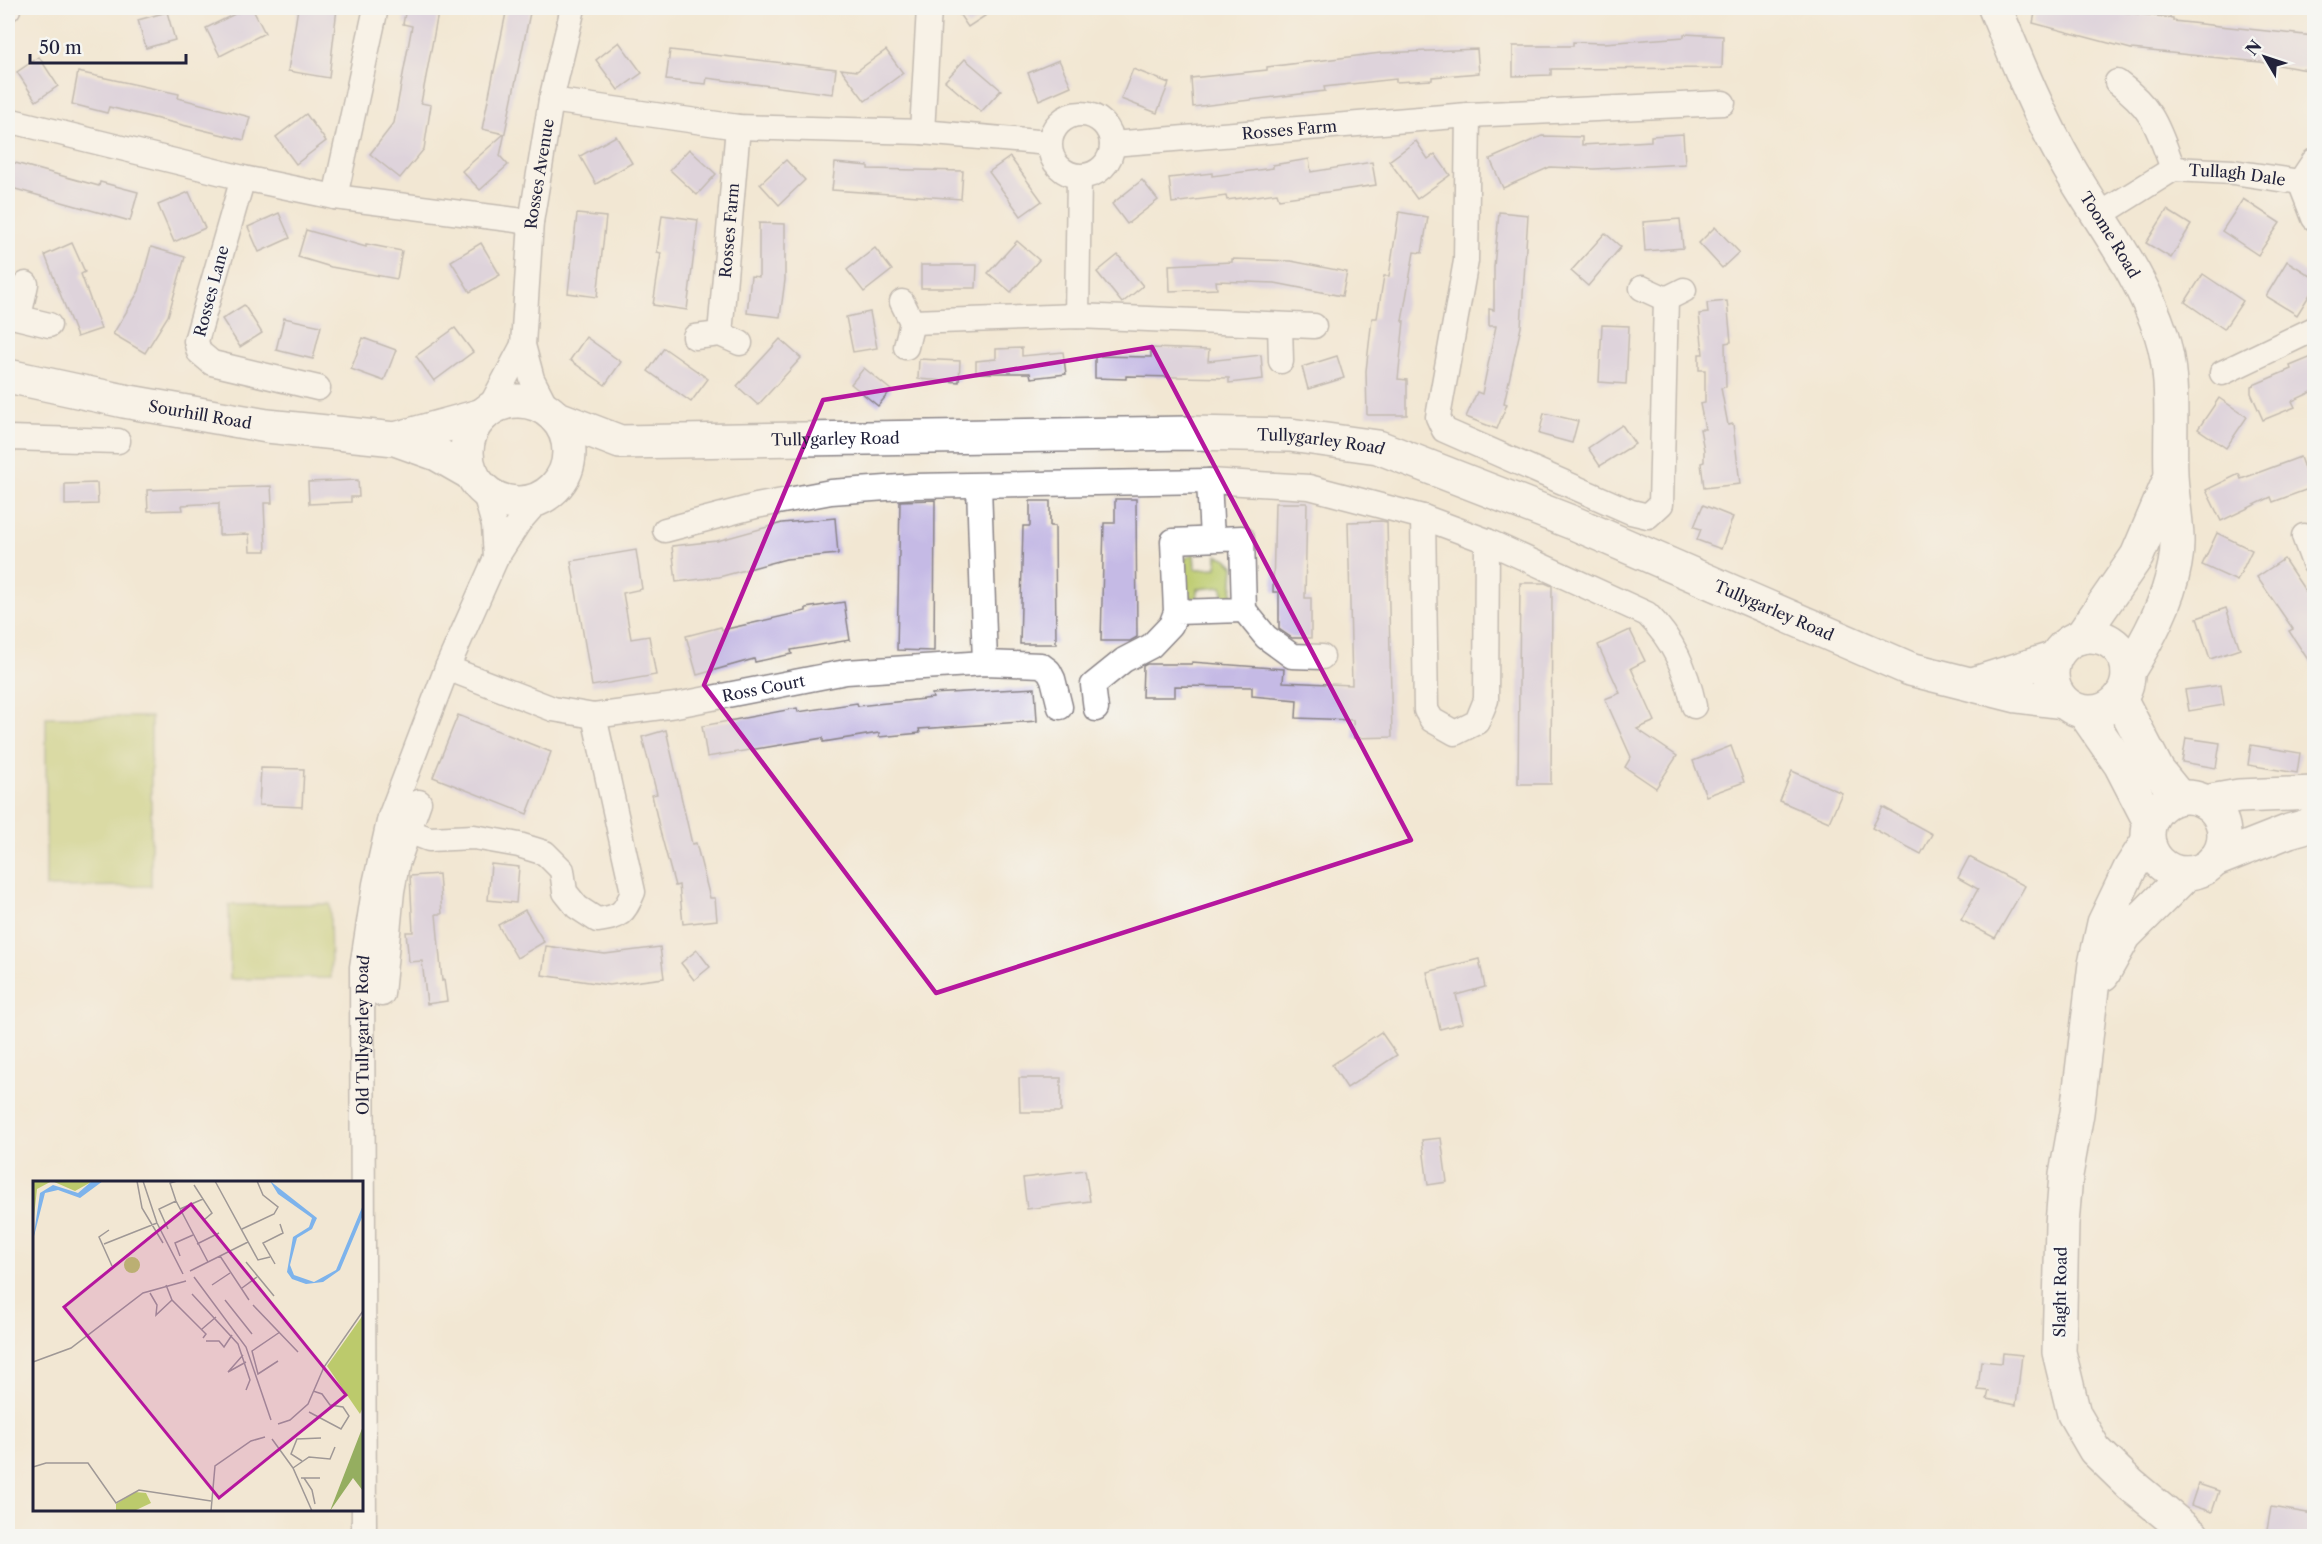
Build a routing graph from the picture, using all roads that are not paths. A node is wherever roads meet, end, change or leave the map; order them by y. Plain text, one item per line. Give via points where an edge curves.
1 (376, 8) edge
2 (573, 8) edge
3 (929, 8) edge
4 (1995, 8) edge
5 (2117, 82) dead end
6 (551, 100) junction
7 (1723, 103) dead end
8 (1468, 115) junction
9 (8, 120) edge
10 (738, 127) junction
11 (922, 132) junction
12 (1049, 143) junction
13 (1112, 144) junction
14 (2314, 161) edge
15 (2173, 169) junction
16 (1079, 177) junction
17 (243, 178) junction
18 (2300, 182) junction
19 (335, 197) junction
20 (2097, 216) junction
21 (2314, 218) edge
22 (531, 222) junction
23 (26, 284) dead end
24 (1642, 288) dead end
25 (13, 316) edge
26 (1077, 316) junction
27 (49, 325) dead end
28 (1280, 326) junction
29 (1314, 326) dead end
30 (2314, 329) edge
31 (695, 337) dead end
32 (523, 345) junction
33 (906, 347) dead end
34 (1281, 362) dead end
35 (2222, 373) dead end
36 (8, 376) edge
37 (318, 388) dead end
38 (486, 412) junction
39 (551, 413) junction
40 (8, 438) edge
41 (395, 439) junction
42 (118, 441) dead end
43 (620, 442) junction
44 (564, 471) junction
45 (2171, 476) junction
46 (1209, 481) junction
47 (478, 482) junction
48 (978, 486) junction
49 (540, 498) junction
50 (1423, 517) junction
51 (665, 530) dead end
52 (2304, 536) dead end
53 (1212, 539) junction
54 (1487, 541) junction
55 (496, 558) junction
56 (2314, 563) edge
57 (1244, 610) junction
58 (1176, 612) junction
59 (2081, 636) junction
60 (1322, 657) dead end
61 (2055, 658) junction
62 (985, 663) junction
63 (447, 668) junction
64 (1976, 683) junction
65 (2124, 685) junction
66 (1694, 706) dead end
67 (1060, 707) dead end
68 (2074, 707) junction
69 (1096, 709) dead end
70 (594, 716) junction
71 (2314, 793) edge
72 (2192, 800) junction
73 (419, 802) dead end
74 (2314, 824) edge
75 (408, 831) junction
76 (2149, 832) junction
77 (2200, 867) junction
78 (382, 994) dead end
79 (2091, 997) junction
80 (363, 1181) edge
81 (363, 1252) edge
82 (364, 1536) edge
83 (2193, 1536) edge

1 - 19 street
2 - 6 street, Rosses Avenue
3 - 11 street
4 - 20 street, Toome Road via 2067,165
5 - 15 street, Tullagh Dale via 2146,107
6 - 10 street
6 - 22 street, Rosses Avenue
7 - 8 street, Rosses Farm
8 - 13 street, Rosses Farm
8 - 24 street via 1466,261 1438,417 1444,429 1648,516 1661,504 1675,295
9 - 17 street
10 - 11 street
10 - 31 street, Rosses Farm via 730,338
11 - 12 street
12 - 13 street via 1057,124 1076,114 1104,124
12 - 16 street via 1054,162 1069,175
13 - 16 street via 1103,168
14 - 18 street, Tullagh Dale
15 - 18 street, Tullagh Dale via 2233,172
15 - 20 street, Tullagh Dale
16 - 26 street
17 - 19 street
17 - 37 street, Rosses Lane via 196,341 199,352 212,363
18 - 21 street, Tullagh Dale
19 - 22 street
20 - 45 street, Toome Road via 2128,260 2162,335 2170,389
22 - 32 street, Rosses Avenue
23 - 25 street
25 - 27 street
26 - 28 street
26 - 33 street via 907,312
28 - 29 street
28 - 34 street
30 - 35 street
32 - 38 street, Rosses Avenue
32 - 39 street, Rosses Avenue via 532,379
36 - 41 street, Sourhill Road via 267,426
38 - 39 street via 504,402 519,400 535,403
38 - 41 street, Sourhill Road
38 - 47 street via 468,442 468,465
39 - 43 street, Tullygarley Road
39 - 44 street via 566,435 569,450
40 - 42 street
41 - 47 street, Sourhill Road via 437,454
43 - 44 street, Tullygarley Road
43 - 64 street, Tullygarley Road via 1189,433 1290,435 1378,447 1576,524 1910,669
44 - 49 street via 553,489
45 - 59 street, Toome Road via 2137,556
45 - 65 street, Toome Road via 2176,564 2153,631
46 - 48 street
46 - 50 street via 1309,487
46 - 53 street
47 - 49 street via 497,498 511,502
47 - 55 street, Old Tullygarley Road via 494,525
48 - 51 street via 831,492 756,506
48 - 62 street
49 - 55 street, Old Tullygarley Road
50 - 54 street
50 - 54 street via 1426,710 1432,720 1455,733 1477,722 1486,700
52 - 56 street
53 - 57 street via 1242,538
53 - 58 street via 1173,541
54 - 66 street via 1647,614 1683,664
55 - 63 street, Old Tullygarley Road
57 - 58 street
57 - 60 street via 1266,637 1292,656
58 - 69 street via 1171,625 1152,646 1124,660 1093,685
59 - 61 street via 2063,646
59 - 65 street via 2098,636 2113,643 2124,656
61 - 64 street, Tullygarley Road
61 - 68 street via 2053,684
62 - 67 street, Ross Court via 1041,665 1053,679
62 - 70 street, Ross Court via 846,672 676,705
63 - 70 street, Ross Court via 553,709
63 - 80 street, Old Tullygarley Road via 390,817 375,884 362,967
64 - 68 street, Tullygarley Road
65 - 68 street via 2110,707 2101,711
65 - 72 street via 2158,771
68 - 76 street via 2120,764
70 - 75 street via 633,892 626,910 614,918 597,920 577,907 565,892 562,870 545,853 474,837 429,839
71 - 72 street
72 - 76 street via 2158,808
72 - 77 street via 2218,814 2223,834 2223,844
73 - 75 street
74 - 77 street
75 - 78 street via 392,891
76 - 77 street via 2151,852 2166,867
76 - 79 street, Slaght Road via 2104,923
77 - 79 street, Slaght Road via 2125,935
79 - 83 street, Slaght Road via 2062,1224 2061,1363 2074,1414 2095,1450
81 - 82 street, Old Tullygarley Road

